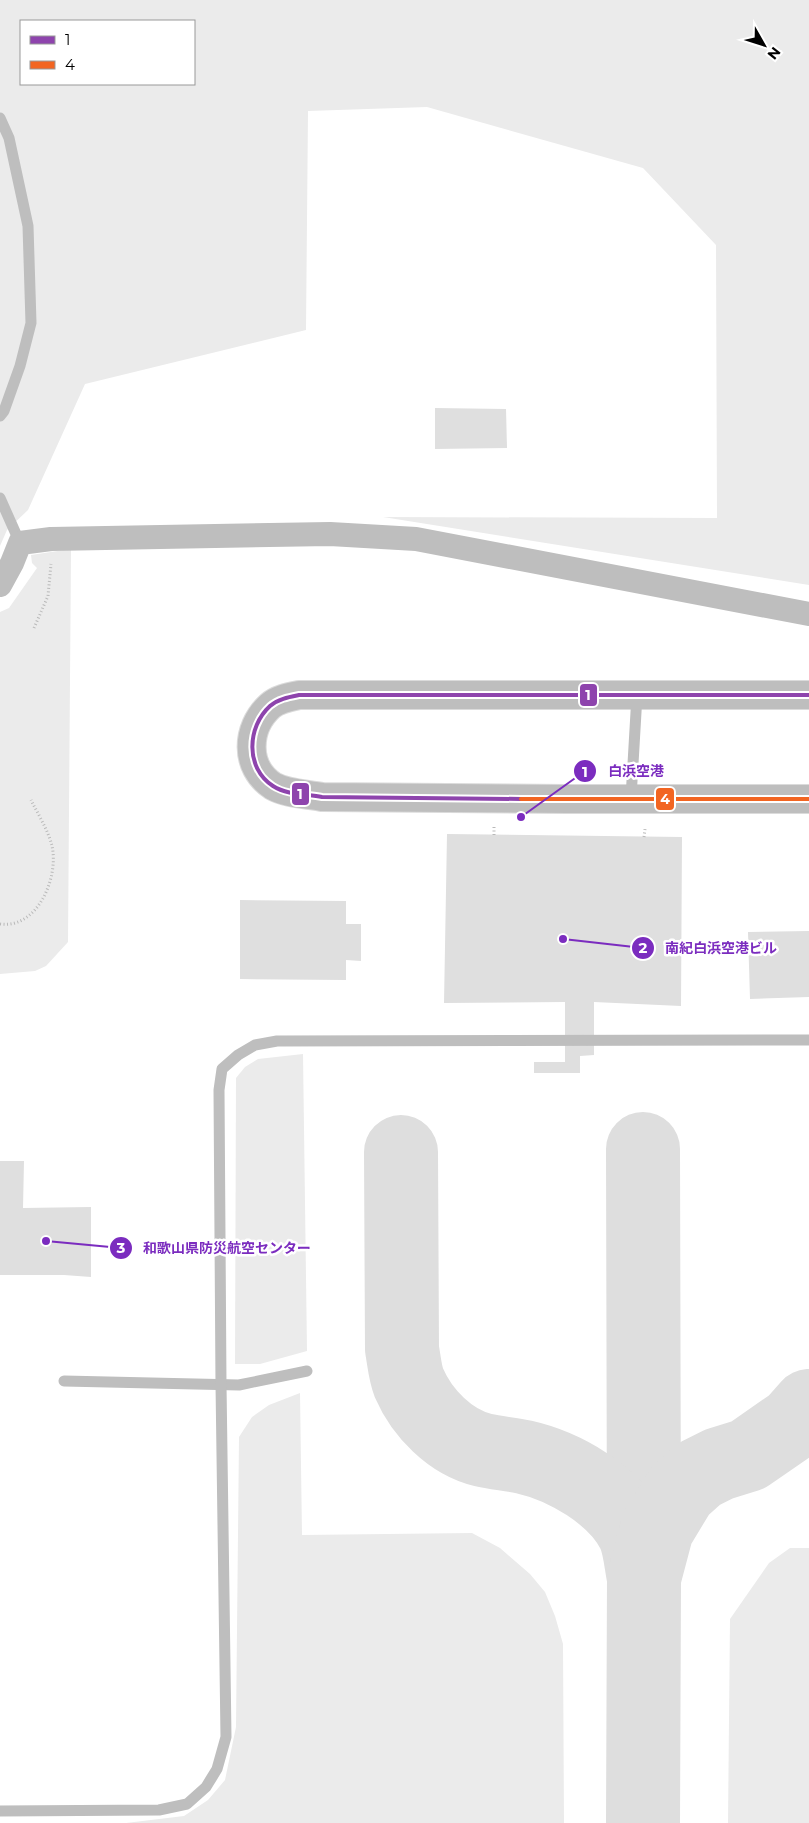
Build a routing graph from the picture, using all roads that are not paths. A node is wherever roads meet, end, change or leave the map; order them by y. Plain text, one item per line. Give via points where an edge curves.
1 (0, 118) edge
2 (0, 416) edge
3 (0, 498) edge
4 (20, 543) junction
5 (0, 585) edge
6 (809, 614) edge
7 (637, 695) junction
8 (809, 695) edge
9 (631, 798) junction
10 (809, 799) edge
11 (809, 1040) edge
12 (307, 1371) dead end
13 (64, 1381) dead end
14 (221, 1384) junction
15 (0, 1811) edge
16 (63, 1817) edge

1 - 2 lane via 9,138 28,226 31,323 20,366
3 - 4 lane
4 - 5 street
4 - 6 street via 51,538 330,534 416,539
7 - 8 main road
7 - 9 lane
7 - 9 main road via 299,695 270,706 254,730 251,742 255,765 274,786 322,797
9 - 10 main road
11 - 14 lane via 278,1041 255,1045 222,1069 219,1090
12 - 14 lane via 239,1385
13 - 14 lane
14 - 16 lane via 226,1737 217,1769 206,1787 187,1804 159,1810
15 - 16 lane

